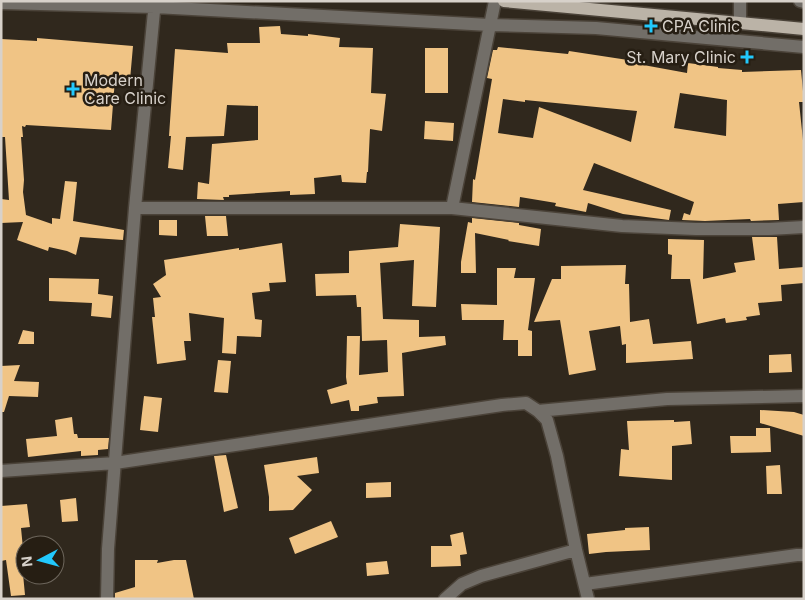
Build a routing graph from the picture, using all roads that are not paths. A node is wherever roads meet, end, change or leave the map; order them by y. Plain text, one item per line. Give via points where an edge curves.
1 (495, 1) edge
2 (504, 1) edge
3 (740, 1) edge
4 (1, 3) edge
5 (155, 4) edge
6 (740, 23) junction
7 (490, 25) junction
8 (804, 30) edge
9 (804, 47) edge
10 (135, 208) junction
11 (452, 208) junction
12 (804, 227) edge
13 (804, 396) edge
14 (538, 411) junction
15 (115, 463) junction
16 (1, 471) edge
17 (576, 550) junction
18 (804, 555) edge
19 (585, 584) junction
20 (107, 599) edge
21 (444, 599) edge
22 (588, 599) edge

1 - 7 street
2 - 6 main road
3 - 6 street
4 - 5 street
5 - 7 street
5 - 10 street
6 - 8 main road
7 - 9 street via 596,28
7 - 11 street
10 - 11 street
10 - 15 street
11 - 12 street via 622,226 696,230
13 - 14 street via 667,399
14 - 15 street via 526,404 502,405
14 - 17 street via 546,420 557,456
15 - 16 street
15 - 20 street
17 - 19 street
17 - 21 street via 481,576 462,584
18 - 19 street
19 - 22 street

